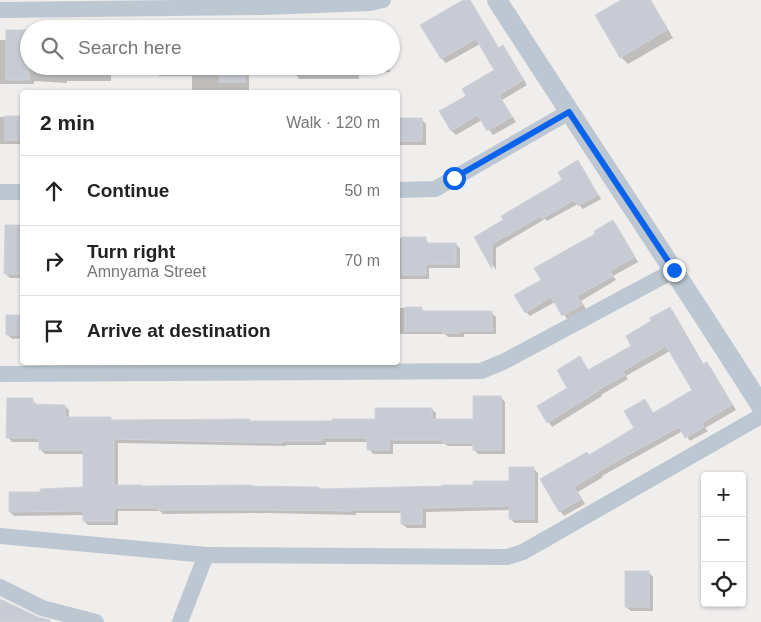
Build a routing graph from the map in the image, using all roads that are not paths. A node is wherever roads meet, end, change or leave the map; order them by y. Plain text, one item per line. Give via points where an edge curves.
1 (382, 0) edge
2 (497, 0) edge
3 (262, 4) edge
4 (0, 10) edge
5 (569, 112) junction
6 (400, 190) edge
7 (0, 192) edge
8 (20, 192) edge
9 (674, 270) junction
10 (0, 374) edge
11 (761, 406) edge
12 (761, 416) edge
13 (0, 536) edge
14 (206, 555) junction
15 (0, 588) edge
16 (96, 622) edge
17 (180, 622) edge

1 - 3 street via 370,3
2 - 5 street
3 - 4 street
5 - 6 street via 434,189
5 - 9 street
7 - 8 street
9 - 10 street via 481,371
9 - 11 street
12 - 14 street via 514,555
13 - 14 street
14 - 17 street
15 - 16 street via 42,608

